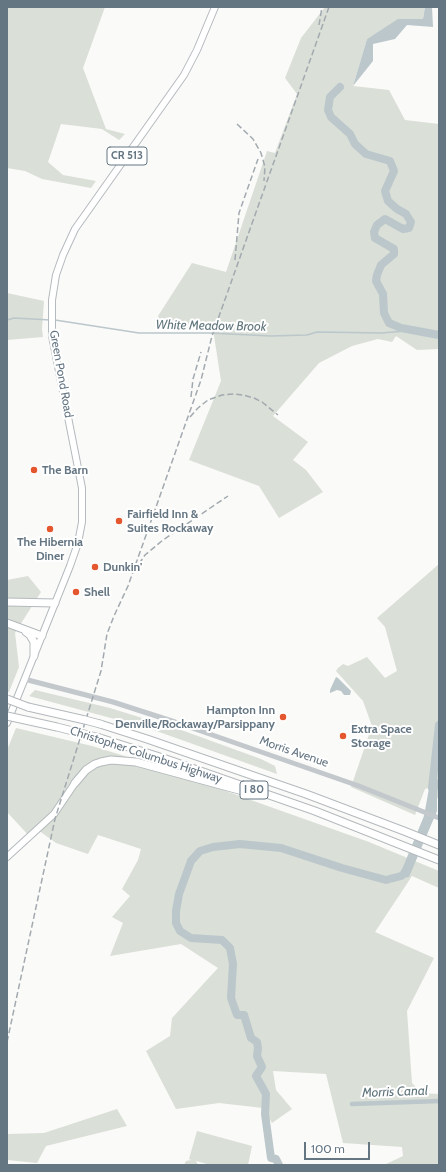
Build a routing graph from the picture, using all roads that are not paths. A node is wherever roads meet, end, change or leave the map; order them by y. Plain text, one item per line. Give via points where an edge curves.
1 (215, 7) edge
2 (7, 602) edge
3 (55, 602) junction
4 (7, 623) edge
5 (19, 627) junction
6 (42, 636) junction
7 (34, 656) junction
8 (24, 679) junction
9 (7, 699) edge
10 (7, 702) edge
11 (28, 707) junction
12 (7, 716) edge
13 (7, 721) edge
14 (40, 723) junction
15 (75, 783) joint
16 (315, 812) junction
17 (437, 817) edge
18 (437, 845) edge
19 (7, 857) edge
20 (439, 860) edge

1 - 3 main road, Green Pond Road / CR 513 via 197,50 180,81 84,216 69,240 56,275 51,309 52,326 83,507 78,543
2 - 3 highway
3 - 6 main road, Green Pond Road / CR 513
4 - 5 highway
5 - 6 highway
5 - 7 highway via 30,634 34,642
6 - 7 main road, Green Pond Road / CR 513
7 - 8 main road, Green Pond Road / CR 513
8 - 13 main road, Green Pond Road / CR 513
8 - 17 street, Morris Avenue via 93,696 175,722 345,781
9 - 11 highway, bridge
10 - 11 highway, Christopher Columbus Highway / I 80, bridge
11 - 18 highway, Christopher Columbus Highway / I 80, bridge via 100,724 147,739 306,794
12 - 14 highway, Christopher Columbus Highway / I 80, bridge
13 - 14 highway, bridge
14 - 16 highway, Christopher Columbus Highway / I 80, bridge via 154,755
15 - 16 highway via 95,764 110,760 136,762
15 - 19 main road via 54,814
16 - 20 highway, Christopher Columbus Highway / I 80

